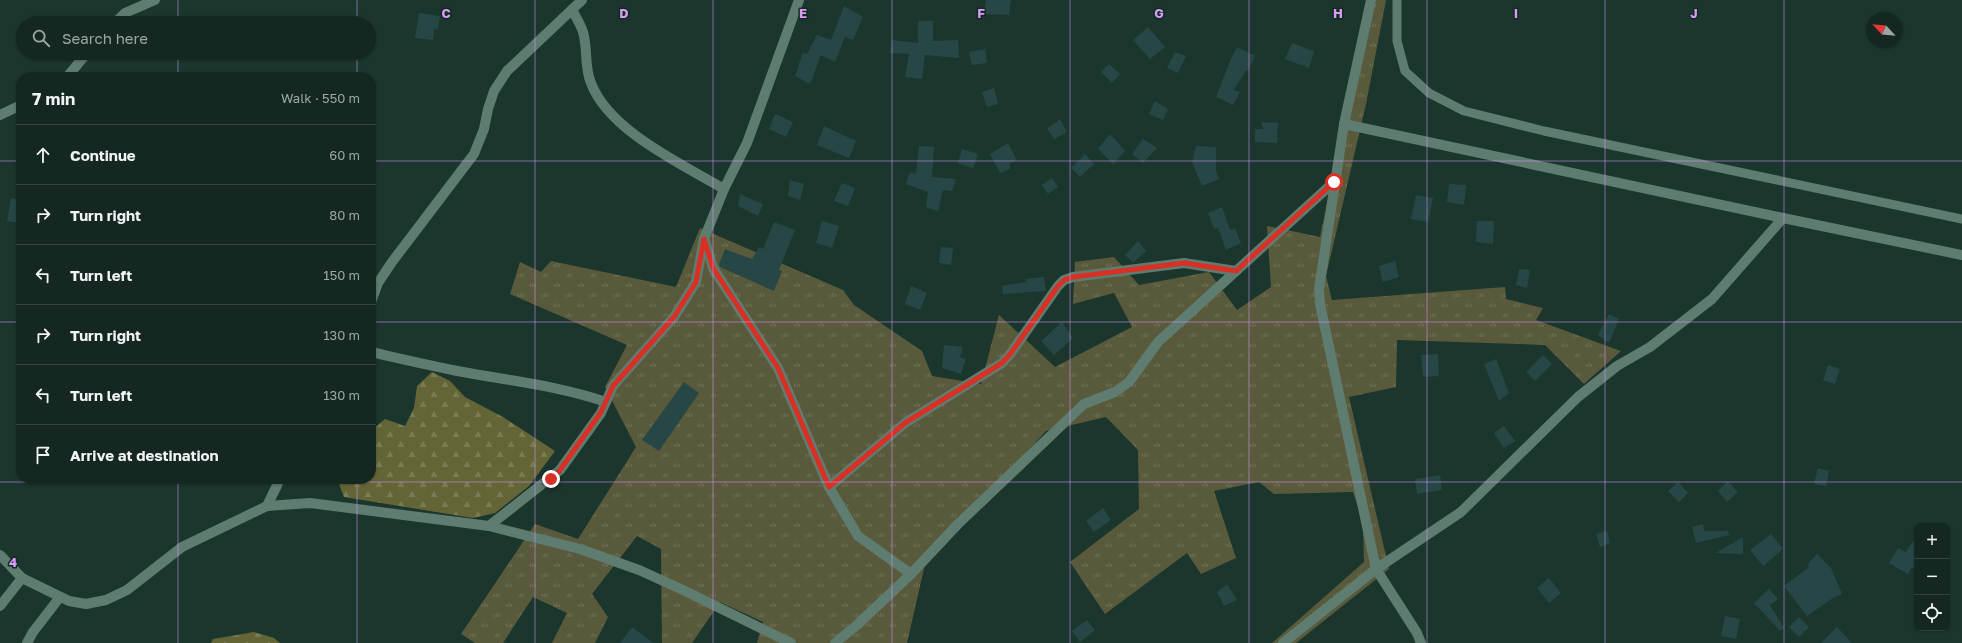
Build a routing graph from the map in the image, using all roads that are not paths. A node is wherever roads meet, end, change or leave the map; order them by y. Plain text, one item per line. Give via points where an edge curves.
1 (155, 0) edge
2 (582, 0) edge
3 (799, 0) edge
4 (1371, 0) edge
5 (1397, 0) edge
6 (572, 10) junction
7 (121, 16) edge
8 (81, 60) edge
9 (71, 72) edge
10 (16, 107) edge
11 (0, 115) edge
12 (1344, 124) junction
13 (1334, 182) junction
14 (724, 189) junction
15 (1783, 218) junction
16 (1962, 219) edge
17 (704, 239) junction
18 (1962, 255) edge
19 (1236, 271) junction
20 (376, 288) edge
21 (376, 353) edge
22 (606, 402) junction
23 (278, 484) edge
24 (829, 487) junction
25 (267, 506) junction
26 (489, 526) junction
27 (0, 555) edge
28 (1376, 569) junction
29 (911, 574) junction
30 (22, 578) junction
31 (60, 597) junction
32 (0, 606) edge
33 (28, 643) edge
34 (791, 643) edge
35 (835, 643) edge
36 (1283, 643) edge
37 (1421, 643) edge

1 - 7 street via 125,12
2 - 6 street
3 - 14 street via 750,134
4 - 12 street
5 - 16 lane via 1397,41 1406,71 1429,93 1464,111 1544,132
6 - 14 street via 583,32 590,83 602,104 632,134
6 - 20 street via 508,70 494,91 474,154 392,262
8 - 9 street
10 - 11 street
12 - 13 street
12 - 15 street
13 - 19 street
13 - 28 street via 1319,289 1320,304
14 - 17 street
15 - 18 street
15 - 28 street via 1712,300 1650,348 1617,366 1578,397 1461,512
17 - 22 street via 696,282 674,317 613,386
17 - 24 street via 713,268 778,368
19 - 24 street via 1184,263 1064,280 1002,363 905,423
19 - 29 street via 1158,342 1129,382 1115,392 1084,404 958,524
21 - 22 street via 464,372 539,384
22 - 26 street via 560,470
23 - 25 street
24 - 29 street via 858,536
25 - 26 street via 310,503
25 - 31 street via 182,547 127,590 106,600 86,604
26 - 34 street via 580,549 639,570
27 - 30 street
28 - 36 street
28 - 37 street
29 - 35 street
30 - 31 street
30 - 32 street
31 - 33 street via 33,632

